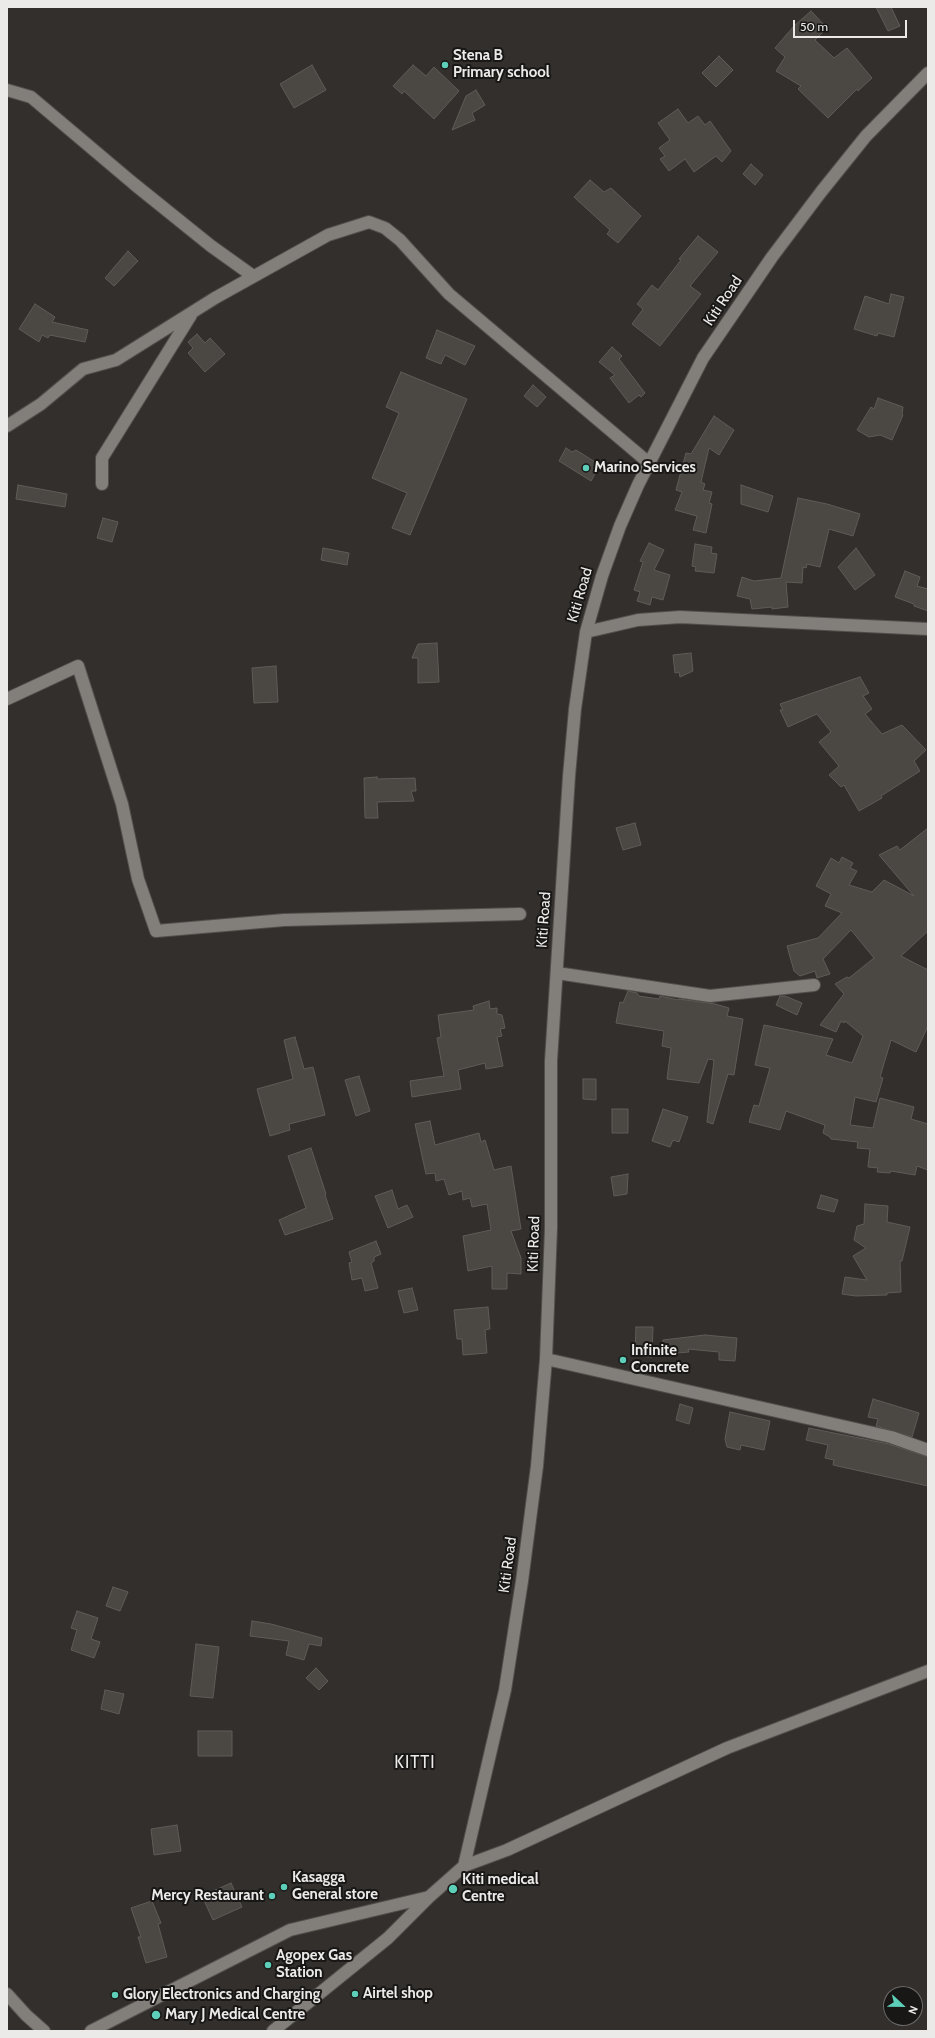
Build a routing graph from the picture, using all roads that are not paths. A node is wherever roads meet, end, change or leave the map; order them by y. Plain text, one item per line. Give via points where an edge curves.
1 (928, 73) edge
2 (7, 90) edge
3 (253, 276) junction
4 (192, 312) junction
5 (7, 426) edge
6 (649, 463) junction
7 (102, 484) dead end
8 (928, 629) edge
9 (586, 632) junction
10 (7, 699) edge
11 (520, 914) dead end
12 (556, 973) junction
13 (814, 985) dead end
14 (546, 1359) junction
15 (928, 1450) edge
16 (928, 1671) edge
17 (464, 1866) junction
18 (429, 1897) junction
19 (7, 1994) edge
20 (41, 2031) edge
21 (91, 2031) edge
22 (273, 2031) edge

1 - 6 street, Kiti Road via 866,136 772,257 703,358
2 - 3 street via 31,97 134,184
3 - 4 street
3 - 6 street via 334,233 370,222 385,228 415,256 449,294
4 - 5 street via 116,360 83,369 41,404
4 - 7 street via 102,458
6 - 9 street, Kiti Road via 620,526
8 - 9 street via 680,617 638,620
9 - 12 street, Kiti Road via 575,709
10 - 11 street via 78,666 122,804 138,879 156,931 284,920
12 - 13 street via 710,996
12 - 14 street, Kiti Road via 551,1061 551,1228
14 - 15 street via 891,1437
14 - 17 street, Kiti Road via 536,1474 506,1682
16 - 17 street via 727,1748 507,1850
17 - 18 street
18 - 21 street via 290,1930
18 - 22 street via 388,1938
19 - 20 street

